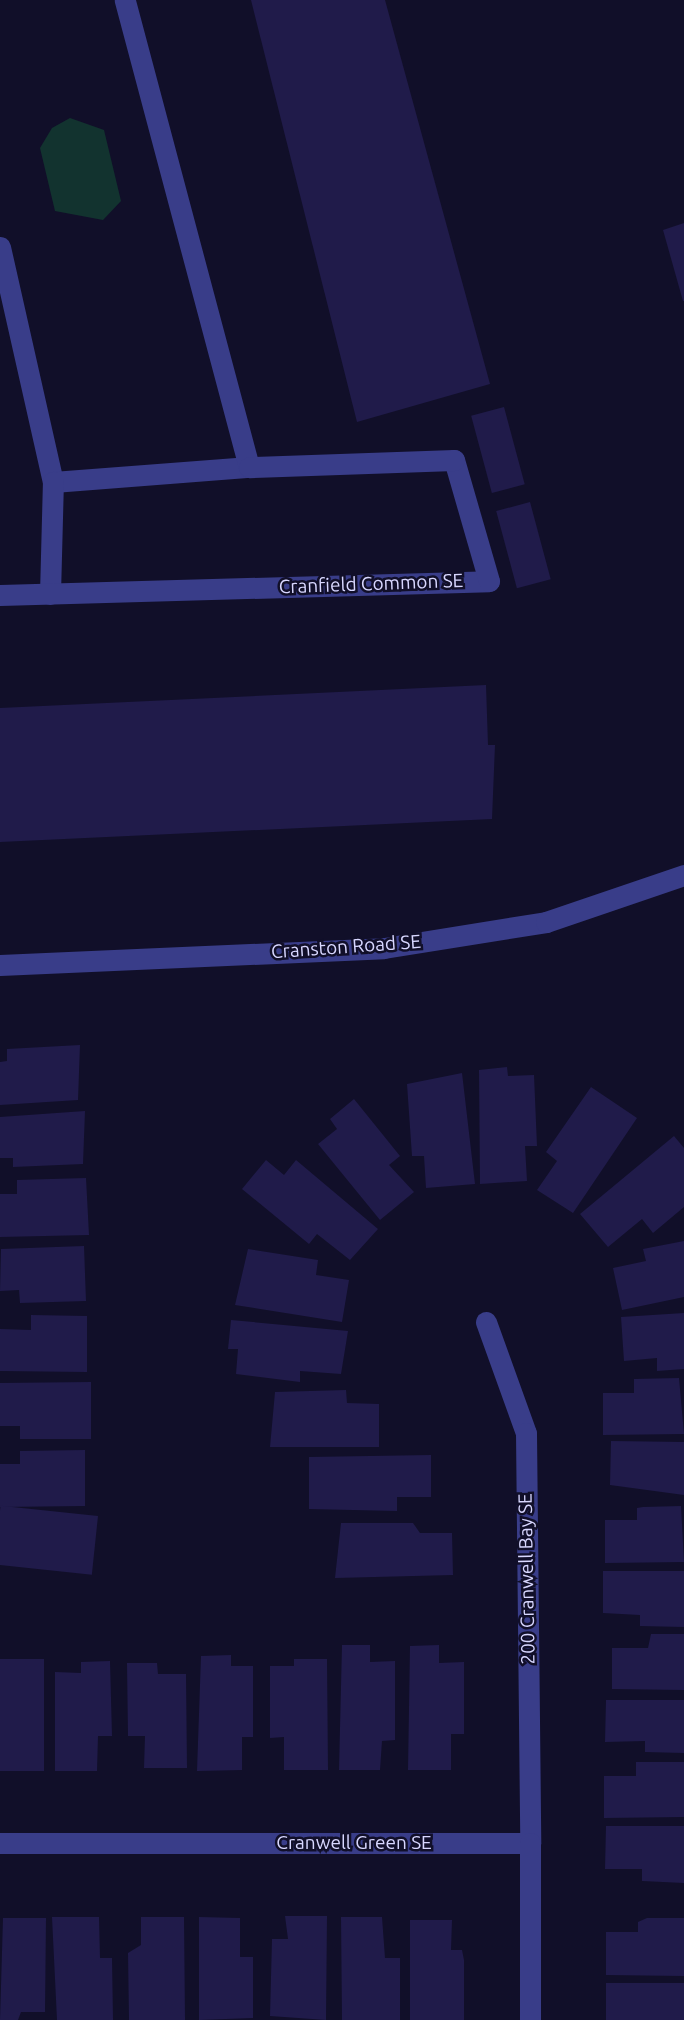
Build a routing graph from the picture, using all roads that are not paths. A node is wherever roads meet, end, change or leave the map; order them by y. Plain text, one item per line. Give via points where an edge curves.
1 (125, 0) edge
2 (0, 247) edge
3 (249, 467) junction
4 (53, 482) junction
5 (0, 594) edge
6 (50, 594) junction
7 (684, 875) edge
8 (0, 965) edge
9 (486, 1322) dead end
10 (0, 1843) edge
11 (530, 1843) junction
12 (530, 2020) edge

1 - 3 street
2 - 4 street
3 - 4 street, Cranfield Common SE
3 - 6 street, Cranfield Common SE via 454,460 489,581
4 - 6 street
5 - 6 street, Cranfield Common SE
7 - 8 street, Cranston Road SE via 546,922 384,948
9 - 11 street, 200 Cranwell Bay SE via 526,1433
10 - 11 street, Cranwell Green SE
11 - 12 street

